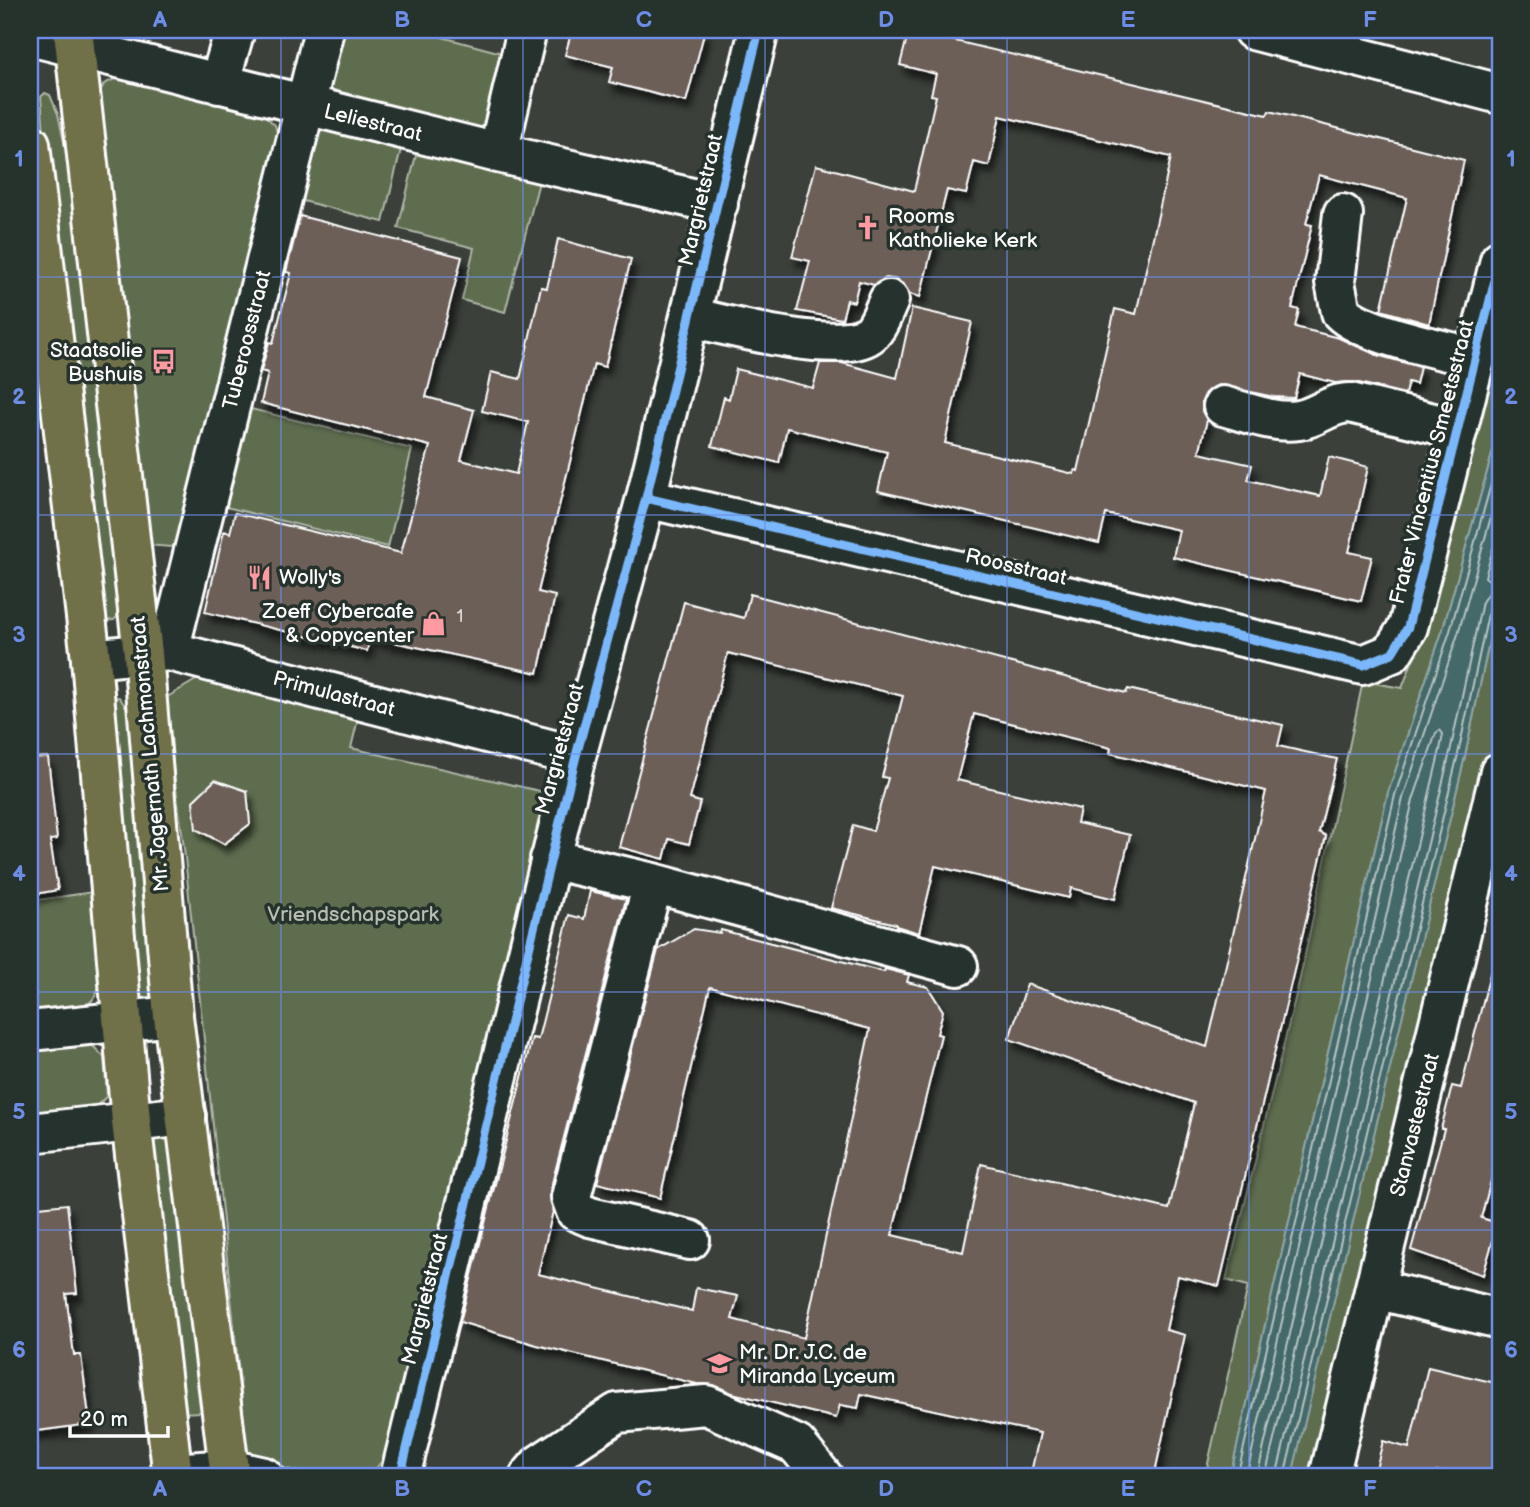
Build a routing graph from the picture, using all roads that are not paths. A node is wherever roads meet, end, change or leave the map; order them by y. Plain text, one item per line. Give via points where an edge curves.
1 (235, 30) edge
2 (324, 30) edge
3 (527, 30) edge
4 (759, 30) edge
5 (1253, 30) edge
6 (30, 36) edge
7 (74, 39) edge
8 (1339, 40) edge
9 (219, 84) junction
10 (1500, 94) edge
11 (306, 106) junction
12 (30, 144) edge
13 (498, 153) junction
14 (718, 204) junction
15 (1342, 214) dead end
16 (1500, 260) edge
17 (889, 300) dead end
18 (691, 317) junction
19 (1486, 345) edge
20 (1223, 406) dead end
21 (1458, 429) junction
22 (646, 498) junction
23 (156, 652) junction
24 (90, 659) junction
25 (1378, 661) joint
26 (576, 756) junction
27 (1500, 772) edge
28 (550, 859) junction
29 (653, 883) junction
30 (957, 966) dead end
31 (173, 1016) junction
32 (121, 1020) junction
33 (30, 1031) edge
34 (186, 1116) junction
35 (131, 1121) junction
36 (30, 1133) edge
37 (690, 1240) dead end
38 (1375, 1289) junction
39 (1500, 1319) edge
40 (173, 1475) edge
41 (241, 1475) edge
42 (400, 1477) edge
43 (529, 1477) edge
44 (823, 1477) edge
45 (1329, 1477) edge

1 - 9 street
2 - 11 street, Tuberoosstraat
3 - 13 street
4 - 14 street, Margrietstraat
5 - 8 street
6 - 7 street, Leliestraat
7 - 9 street, Leliestraat
7 - 23 main road, Mr. Jagernath Lachmonstraat
8 - 10 street
9 - 11 street, Leliestraat
11 - 13 street, Leliestraat
11 - 23 street, Tuberoosstraat
12 - 24 main road
13 - 14 street, Leliestraat
14 - 18 street, Margrietstraat
15 - 19 street via 1335,282 1341,312 1356,322 1423,345
16 - 19 street, Frater Vincentius Smeetsstraat
17 - 18 street via 872,333 848,343
18 - 22 street, Margrietstraat
19 - 21 street, Frater Vincentius Smeetsstraat
20 - 21 street via 1281,421 1302,420 1336,403 1350,403
21 - 25 street, Frater Vincentius Smeetsstraat via 1408,627 1392,653
22 - 25 street, Roosstraat via 1363,666
22 - 26 street, Margrietstraat
23 - 24 street, Primulastraat
23 - 26 street, Primulastraat
23 - 31 main road, Mr. Jagernath Lachmonstraat
24 - 32 main road
26 - 28 street, Margrietstraat
27 - 38 street, Stanvastestraat
28 - 29 street
28 - 42 street, Margrietstraat
29 - 30 street
29 - 37 street via 570,1196 576,1211 590,1217
31 - 32 street
31 - 34 main road, Mr. Jagernath Lachmonstraat
32 - 33 street
32 - 35 main road
34 - 35 street
34 - 41 main road, Mr. Jagernath Lachmonstraat
35 - 36 street
35 - 40 main road
38 - 39 street
38 - 45 street, Stanvastestraat
40 - 41 street
43 - 44 street via 540,1464 617,1413 706,1405 797,1445

